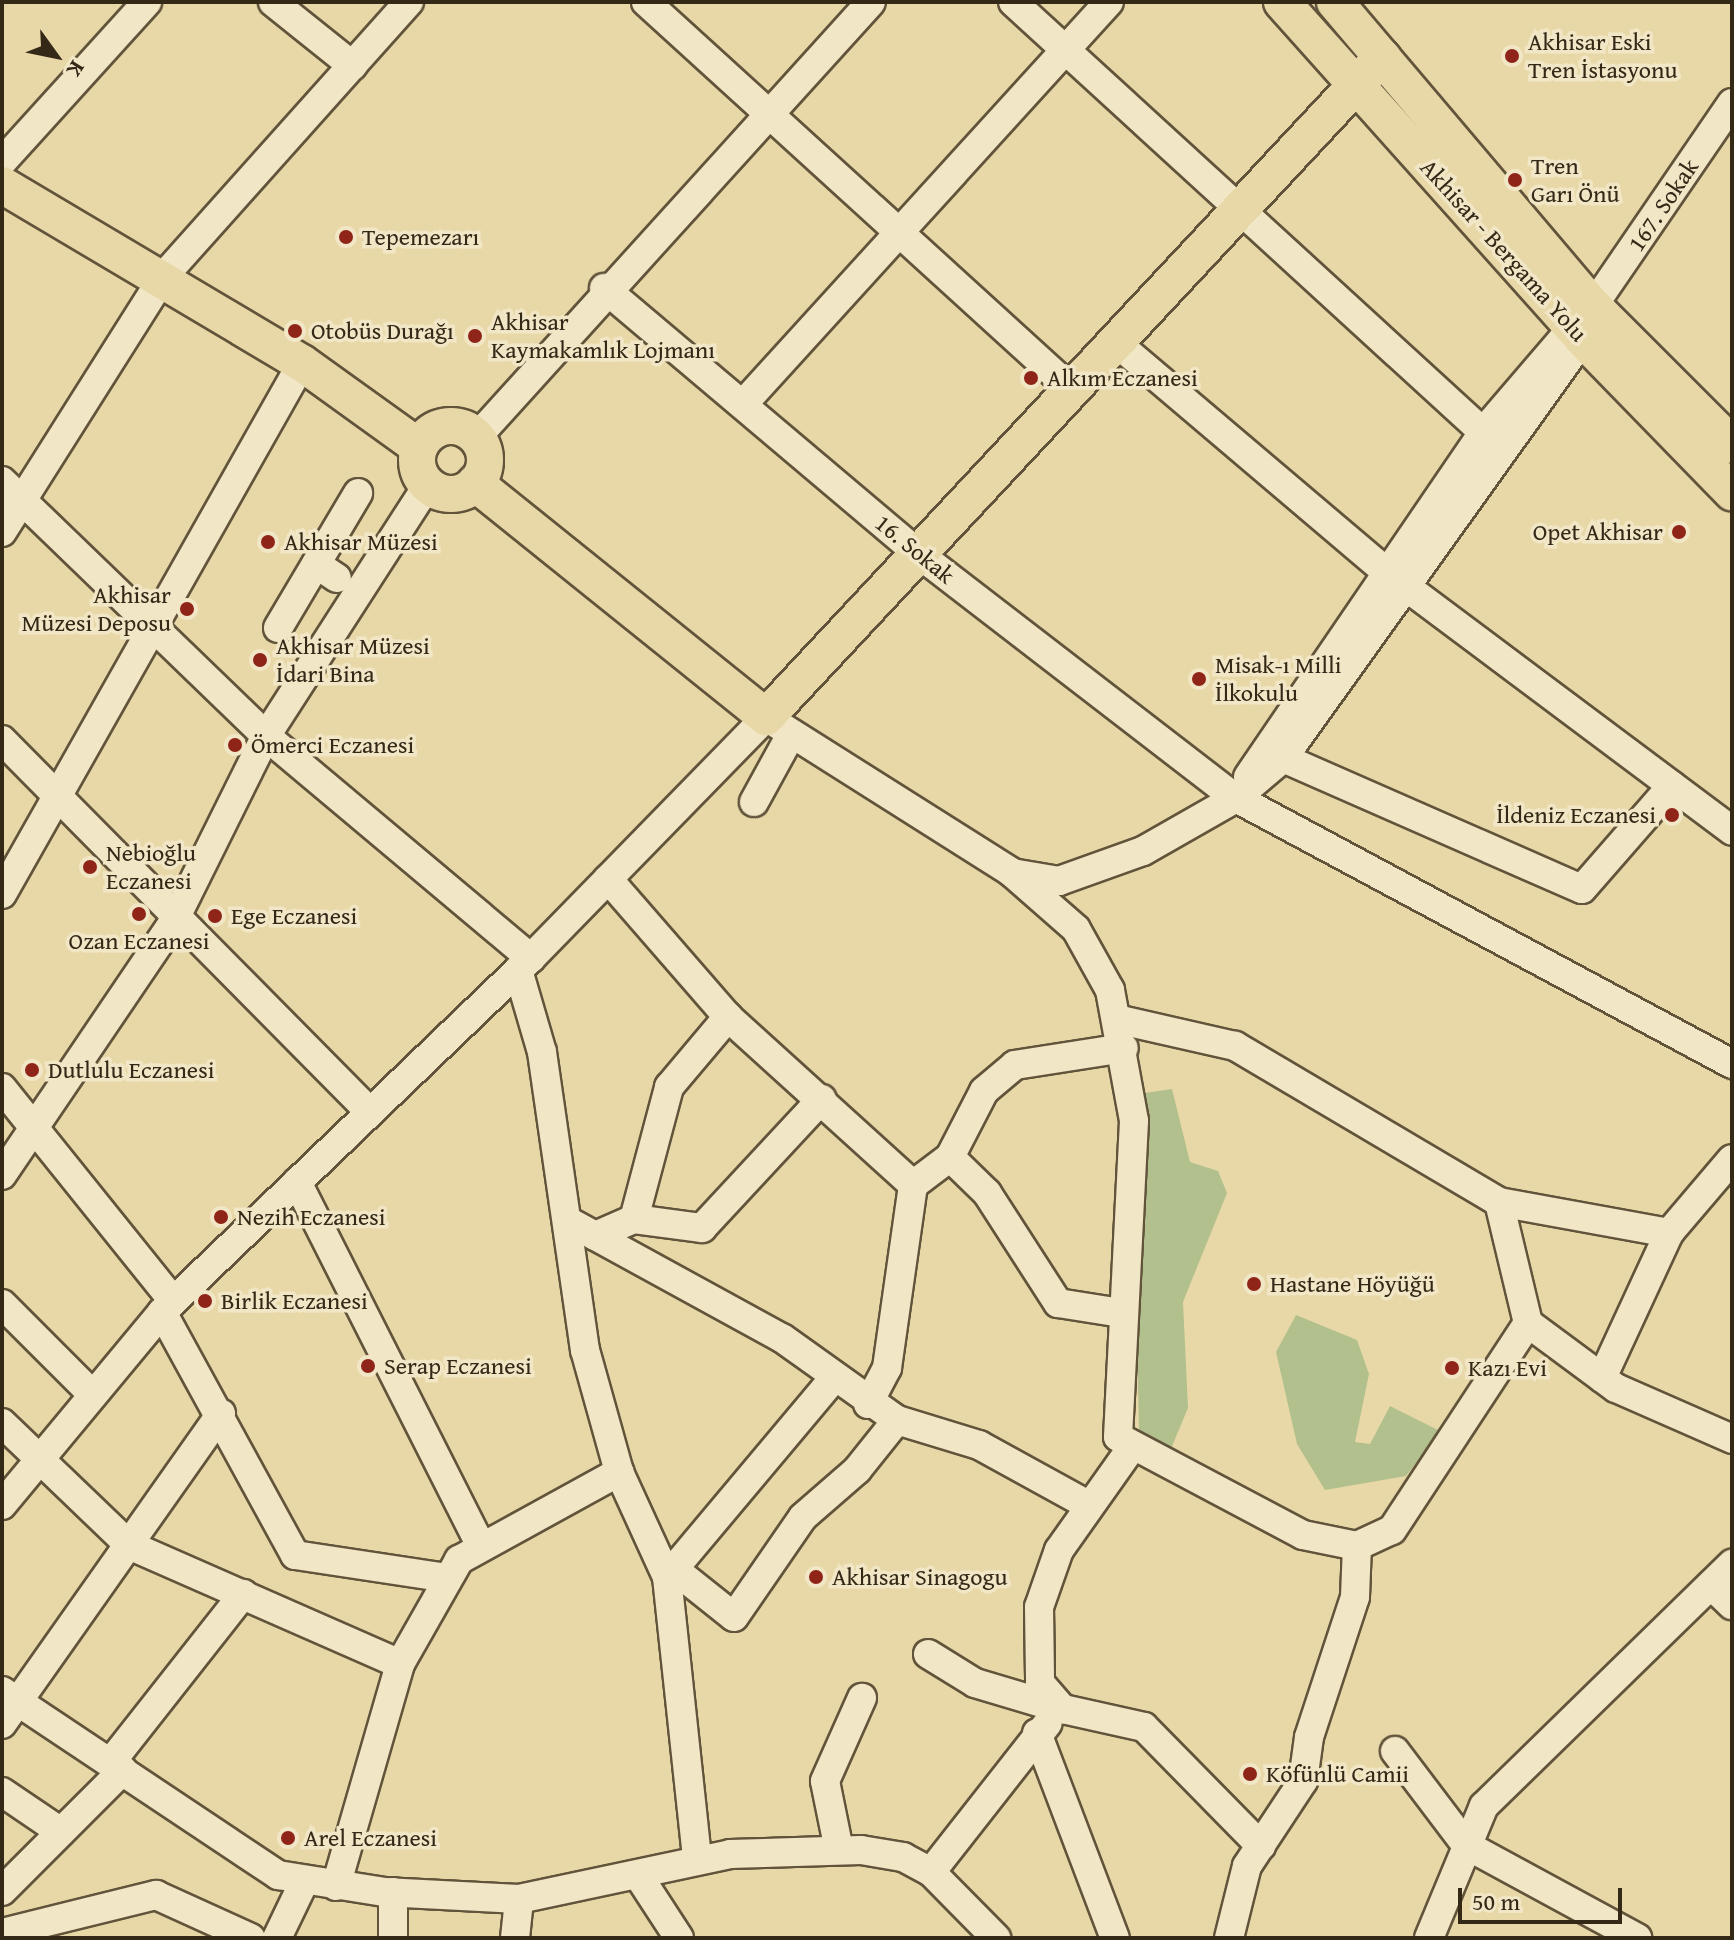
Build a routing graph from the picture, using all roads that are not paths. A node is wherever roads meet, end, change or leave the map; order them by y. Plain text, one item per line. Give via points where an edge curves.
1 (147, 2) edge
2 (273, 2) edge
3 (409, 2) edge
4 (646, 2) edge
5 (871, 2) edge
6 (1013, 2) edge
7 (1109, 2) edge
8 (1282, 2) edge
9 (1335, 2) edge
10 (1065, 51) junction
11 (1382, 57) junction
12 (353, 66) junction
13 (1353, 81) junction
14 (1732, 103) edge
15 (769, 114) junction
16 (2, 162) edge
17 (2, 185) edge
18 (1235, 208) junction
19 (900, 233) junction
20 (163, 277) junction
21 (604, 288) junction
22 (1582, 323) junction
23 (1113, 340) junction
24 (302, 363) junction
25 (1069, 387) junction
26 (744, 403) junction
27 (1483, 432) junction
28 (476, 438) junction
29 (1732, 445) edge
30 (419, 447) junction
31 (475, 483) junction
32 (428, 485) junction
33 (14, 489) edge
34 (1732, 492) edge
35 (358, 493) dead end
36 (2, 532) edge
37 (916, 552) junction
38 (1394, 578) junction
39 (153, 620) junction
40 (278, 628) dead end
41 (778, 728) junction
42 (266, 736) junction
43 (2, 740) edge
44 (1283, 758) junction
45 (1672, 786) junction
46 (1236, 798) junction
47 (60, 801) junction
48 (754, 802) dead end
49 (1732, 831) edge
50 (1011, 872) junction
51 (608, 879) junction
52 (2, 894) edge
53 (174, 921) junction
54 (524, 964) junction
55 (728, 1017) junction
56 (1121, 1020) junction
57 (1124, 1048) junction
58 (1732, 1064) edge
59 (2, 1088) edge
60 (822, 1099) junction
61 (370, 1112) junction
62 (32, 1126) junction
63 (950, 1157) junction
64 (1732, 1159) edge
65 (2, 1175) edge
66 (297, 1182) junction
67 (913, 1185) junction
68 (1499, 1202) junction
69 (634, 1219) junction
70 (568, 1221) junction
71 (1669, 1233) junction
72 (595, 1236) junction
73 (2, 1304) edge
74 (168, 1306) junction
75 (1121, 1313) junction
76 (1528, 1323) junction
77 (835, 1377) junction
78 (1602, 1378) junction
79 (91, 1393) junction
80 (868, 1404) junction
81 (221, 1413) junction
82 (897, 1420) junction
83 (2, 1423) edge
84 (1732, 1439) edge
85 (1132, 1447) junction
86 (38, 1459) junction
87 (619, 1472) junction
88 (2, 1505) edge
89 (1088, 1505) junction
90 (129, 1545) junction
91 (481, 1546) junction
92 (1357, 1546) junction
93 (1732, 1564) edge
94 (671, 1573) junction
95 (447, 1578) junction
96 (1711, 1585) junction
97 (243, 1594) junction
98 (1732, 1605) edge
99 (928, 1654) dead end
100 (400, 1664) junction
101 (10, 1695) edge
102 (862, 1698) dead end
103 (1063, 1709) junction
104 (2, 1724) edge
105 (1037, 1733) junction
106 (1395, 1751) dead end
107 (117, 1766) junction
108 (2, 1792) edge
109 (61, 1832) junction
110 (1466, 1845) junction
111 (1261, 1846) junction
112 (839, 1850) junction
113 (697, 1860) junction
114 (931, 1872) junction
115 (638, 1875) junction
116 (304, 1882) junction
117 (4, 1886) edge
118 (336, 1886) junction
119 (393, 1892) junction
120 (519, 1899) junction
121 (2, 1933) edge
122 (251, 1938) edge
123 (277, 1938) edge
124 (393, 1938) edge
125 (515, 1938) edge
126 (679, 1938) edge
127 (996, 1938) edge
128 (1115, 1938) edge
129 (1229, 1938) edge
130 (1429, 1938) edge
131 (1637, 1938) edge

1 - 16 street
2 - 12 street
3 - 12 street
4 - 15 street
5 - 15 street
6 - 10 street
7 - 10 street
8 - 13 main road, Akhisar - Bergama Yolu
9 - 11 main road, Akhisar - Bergama Yolu
10 - 18 street
10 - 19 street
11 - 13 main road
11 - 22 main road, Akhisar - Bergama Yolu
12 - 20 street
13 - 18 main road
13 - 22 main road, Akhisar - Bergama Yolu
14 - 22 street, 167. Sokak
15 - 19 street
15 - 21 street
17 - 20 main road
18 - 23 main road
18 - 27 street
19 - 25 street
19 - 26 street
20 - 24 main road
20 - 33 street
21 - 26 street, 16. Sokak
21 - 28 street
22 - 27 street
22 - 29 main road, Akhisar - Bergama Yolu
22 - 34 main road, Akhisar - Bergama Yolu
22 - 38 street
23 - 25 main road
23 - 38 street
24 - 30 main road
24 - 39 street
25 - 37 main road
26 - 37 street, 16. Sokak
27 - 38 street
28 - 30 main road via 448,426
28 - 31 main road via 484,466
30 - 32 main road via 418,468
31 - 32 main road via 457,493
31 - 41 main road
32 - 42 street
33 - 36 street
33 - 39 street
35 - 40 street via 327,571
37 - 41 main road
37 - 46 street, 16. Sokak
38 - 44 street
38 - 45 street
38 - 46 street
39 - 42 street
39 - 47 street
41 - 48 street
41 - 50 street
41 - 51 street
42 - 53 street
42 - 54 street
43 - 47 street
44 - 45 street via 1582,889
44 - 46 street
45 - 49 street
46 - 50 street via 1143,851 1059,881
46 - 58 street, 16. Sokak
47 - 52 street
47 - 53 street
50 - 56 street via 1076,929
51 - 54 street
51 - 55 street
53 - 61 street
53 - 62 street
54 - 61 street
54 - 70 street
55 - 60 street
55 - 69 street via 669,1087
56 - 57 street
56 - 68 street via 1235,1046
57 - 63 street via 1015,1065 984,1091
57 - 75 street via 1134,1121
59 - 62 street
60 - 67 street
60 - 69 street via 702,1228
61 - 66 street
62 - 65 street
62 - 74 street
63 - 67 street
63 - 75 street via 987,1193 1058,1303
64 - 71 street
66 - 74 street
66 - 91 street
67 - 80 street via 887,1368
68 - 71 street
68 - 76 street
69 - 72 street
70 - 72 street
70 - 87 street via 585,1350
71 - 78 street
72 - 77 street via 782,1338
73 - 79 street
74 - 79 street
74 - 81 street
75 - 85 street via 1118,1437
76 - 78 street
76 - 92 street via 1392,1530
77 - 80 street
77 - 94 street
78 - 84 street
79 - 86 street
80 - 82 street
81 - 90 street
81 - 95 street via 295,1555
82 - 89 street via 979,1445
82 - 94 street via 857,1470 803,1517 734,1617
83 - 86 street
85 - 89 street
85 - 92 street via 1303,1535
86 - 88 street
86 - 90 street
87 - 91 street
87 - 94 street
89 - 103 street via 1059,1550 1039,1607 1040,1683
90 - 97 street
90 - 101 street
91 - 95 street
92 - 111 street via 1355,1597 1309,1737 1303,1781
93 - 96 street
94 - 113 street
95 - 100 street
96 - 98 street
96 - 110 street via 1484,1806
97 - 100 street
97 - 107 street
99 - 103 street via 975,1683
100 - 118 street
101 - 104 street
101 - 107 street
102 - 112 street via 825,1781
103 - 105 street
103 - 111 street via 1144,1727
105 - 114 street
105 - 128 street
106 - 110 street
107 - 109 street
107 - 116 street via 278,1875
108 - 109 street
109 - 117 street
110 - 130 street
110 - 131 street
111 - 129 street via 1247,1866
112 - 113 street
112 - 114 street via 903,1857
113 - 115 street
114 - 127 street
115 - 120 street
115 - 126 street
116 - 118 street
116 - 123 street
118 - 119 street
119 - 120 street
119 - 124 street
120 - 125 street
121 - 122 street via 156,1895

